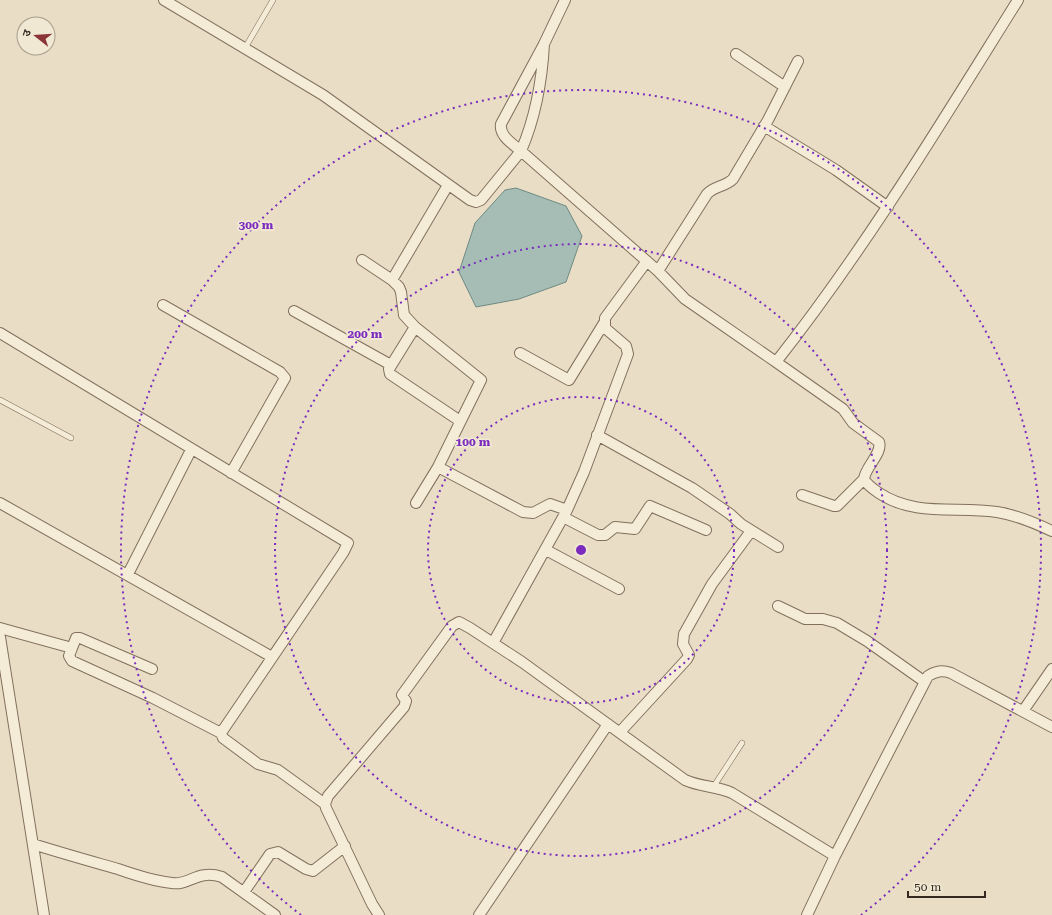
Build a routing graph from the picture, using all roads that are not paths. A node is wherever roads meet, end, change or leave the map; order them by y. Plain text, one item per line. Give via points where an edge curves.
1 (164, 0) edge
2 (273, 0) edge
3 (565, 0) edge
4 (1018, 0) edge
5 (544, 44) junction
6 (245, 48) junction
7 (736, 54) dead end
8 (798, 61) dead end
9 (785, 87) junction
10 (764, 126) junction
11 (521, 151) junction
12 (448, 185) junction
13 (888, 207) junction
14 (362, 260) dead end
15 (647, 261) junction
16 (658, 271) junction
17 (392, 280) junction
18 (163, 305) dead end
19 (294, 311) dead end
20 (604, 323) junction
21 (415, 327) junction
22 (0, 333) edge
23 (520, 353) dead end
24 (776, 362) junction
25 (391, 365) junction
26 (0, 400) edge
27 (460, 421) junction
28 (597, 435) junction
29 (71, 438) dead end
30 (191, 450) junction
31 (438, 467) junction
32 (231, 474) junction
33 (864, 478) junction
34 (802, 495) dead end
35 (0, 503) edge
36 (416, 503) dead end
37 (565, 514) junction
38 (706, 530) dead end
39 (751, 531) junction
40 (1052, 531) edge
41 (778, 546) dead end
42 (546, 550) junction
43 (128, 574) junction
44 (619, 589) dead end
45 (778, 606) dead end
46 (0, 628) edge
47 (0, 637) edge
48 (493, 643) junction
49 (72, 648) junction
50 (272, 657) junction
51 (152, 669) dead end
52 (1052, 669) edge
53 (925, 682) junction
54 (1023, 711) junction
55 (608, 724) junction
56 (1052, 727) edge
57 (221, 732) junction
58 (620, 732) junction
59 (742, 743) dead end
60 (714, 786) junction
61 (325, 804) junction
62 (33, 844) junction
63 (345, 846) junction
64 (835, 856) junction
65 (244, 892) junction
66 (44, 915) edge
67 (275, 915) edge
68 (378, 915) edge
69 (479, 915) edge
70 (807, 915) edge

1 - 6 street
2 - 6 lane
3 - 5 street
4 - 13 street
5 - 11 street via 537,105
5 - 11 street via 501,124 500,130 503,135
6 - 12 street via 323,95
7 - 9 street
8 - 9 street
9 - 10 street
10 - 13 street via 836,170
10 - 16 street via 733,179 707,194
11 - 12 street via 481,200 470,200
11 - 15 street
12 - 17 street
13 - 24 street via 818,309
14 - 17 street
15 - 16 street
15 - 20 street via 605,318
16 - 24 street via 685,299 703,313
17 - 21 street via 402,292 404,315
18 - 32 street via 280,372 285,378
19 - 25 street
20 - 23 street via 569,380
20 - 28 street via 608,333 626,346 628,354
21 - 25 street
21 - 27 street via 482,380
22 - 30 street
24 - 33 street via 843,409 853,423 879,442 880,449
25 - 27 street via 389,372 392,376
26 - 29 lane
27 - 31 street
28 - 37 street
28 - 39 street via 692,488
30 - 32 street
30 - 43 street
31 - 36 street
31 - 37 street via 523,512 533,513 550,504
32 - 50 street via 348,543
33 - 34 street via 837,506
33 - 40 street via 870,487 891,500 918,509 999,512
35 - 43 street
37 - 38 street via 598,535 605,534 615,527 635,528 650,506
37 - 42 street
39 - 41 street
39 - 58 street via 712,584 684,634 683,644 689,655 687,659
42 - 44 street
42 - 48 street
43 - 50 street
45 - 53 street via 805,619 823,619 838,623
46 - 49 street
47 - 62 street
48 - 55 street
48 - 61 street via 464,624 459,622 452,626 402,695 406,701 404,707 328,796
49 - 51 street via 76,638 80,638
49 - 57 street via 69,656 72,661
50 - 57 street
52 - 54 street
53 - 54 street via 934,672 951,673
53 - 64 street
54 - 56 street
55 - 58 street
55 - 69 street
57 - 61 street via 223,738 258,764 278,770
58 - 60 street via 685,780
59 - 60 lane
60 - 64 street via 732,793
61 - 63 street
62 - 65 street via 173,884 200,875 215,875
62 - 66 street
63 - 65 street via 313,871 278,852 273,852
63 - 68 street
64 - 70 street
65 - 67 street

